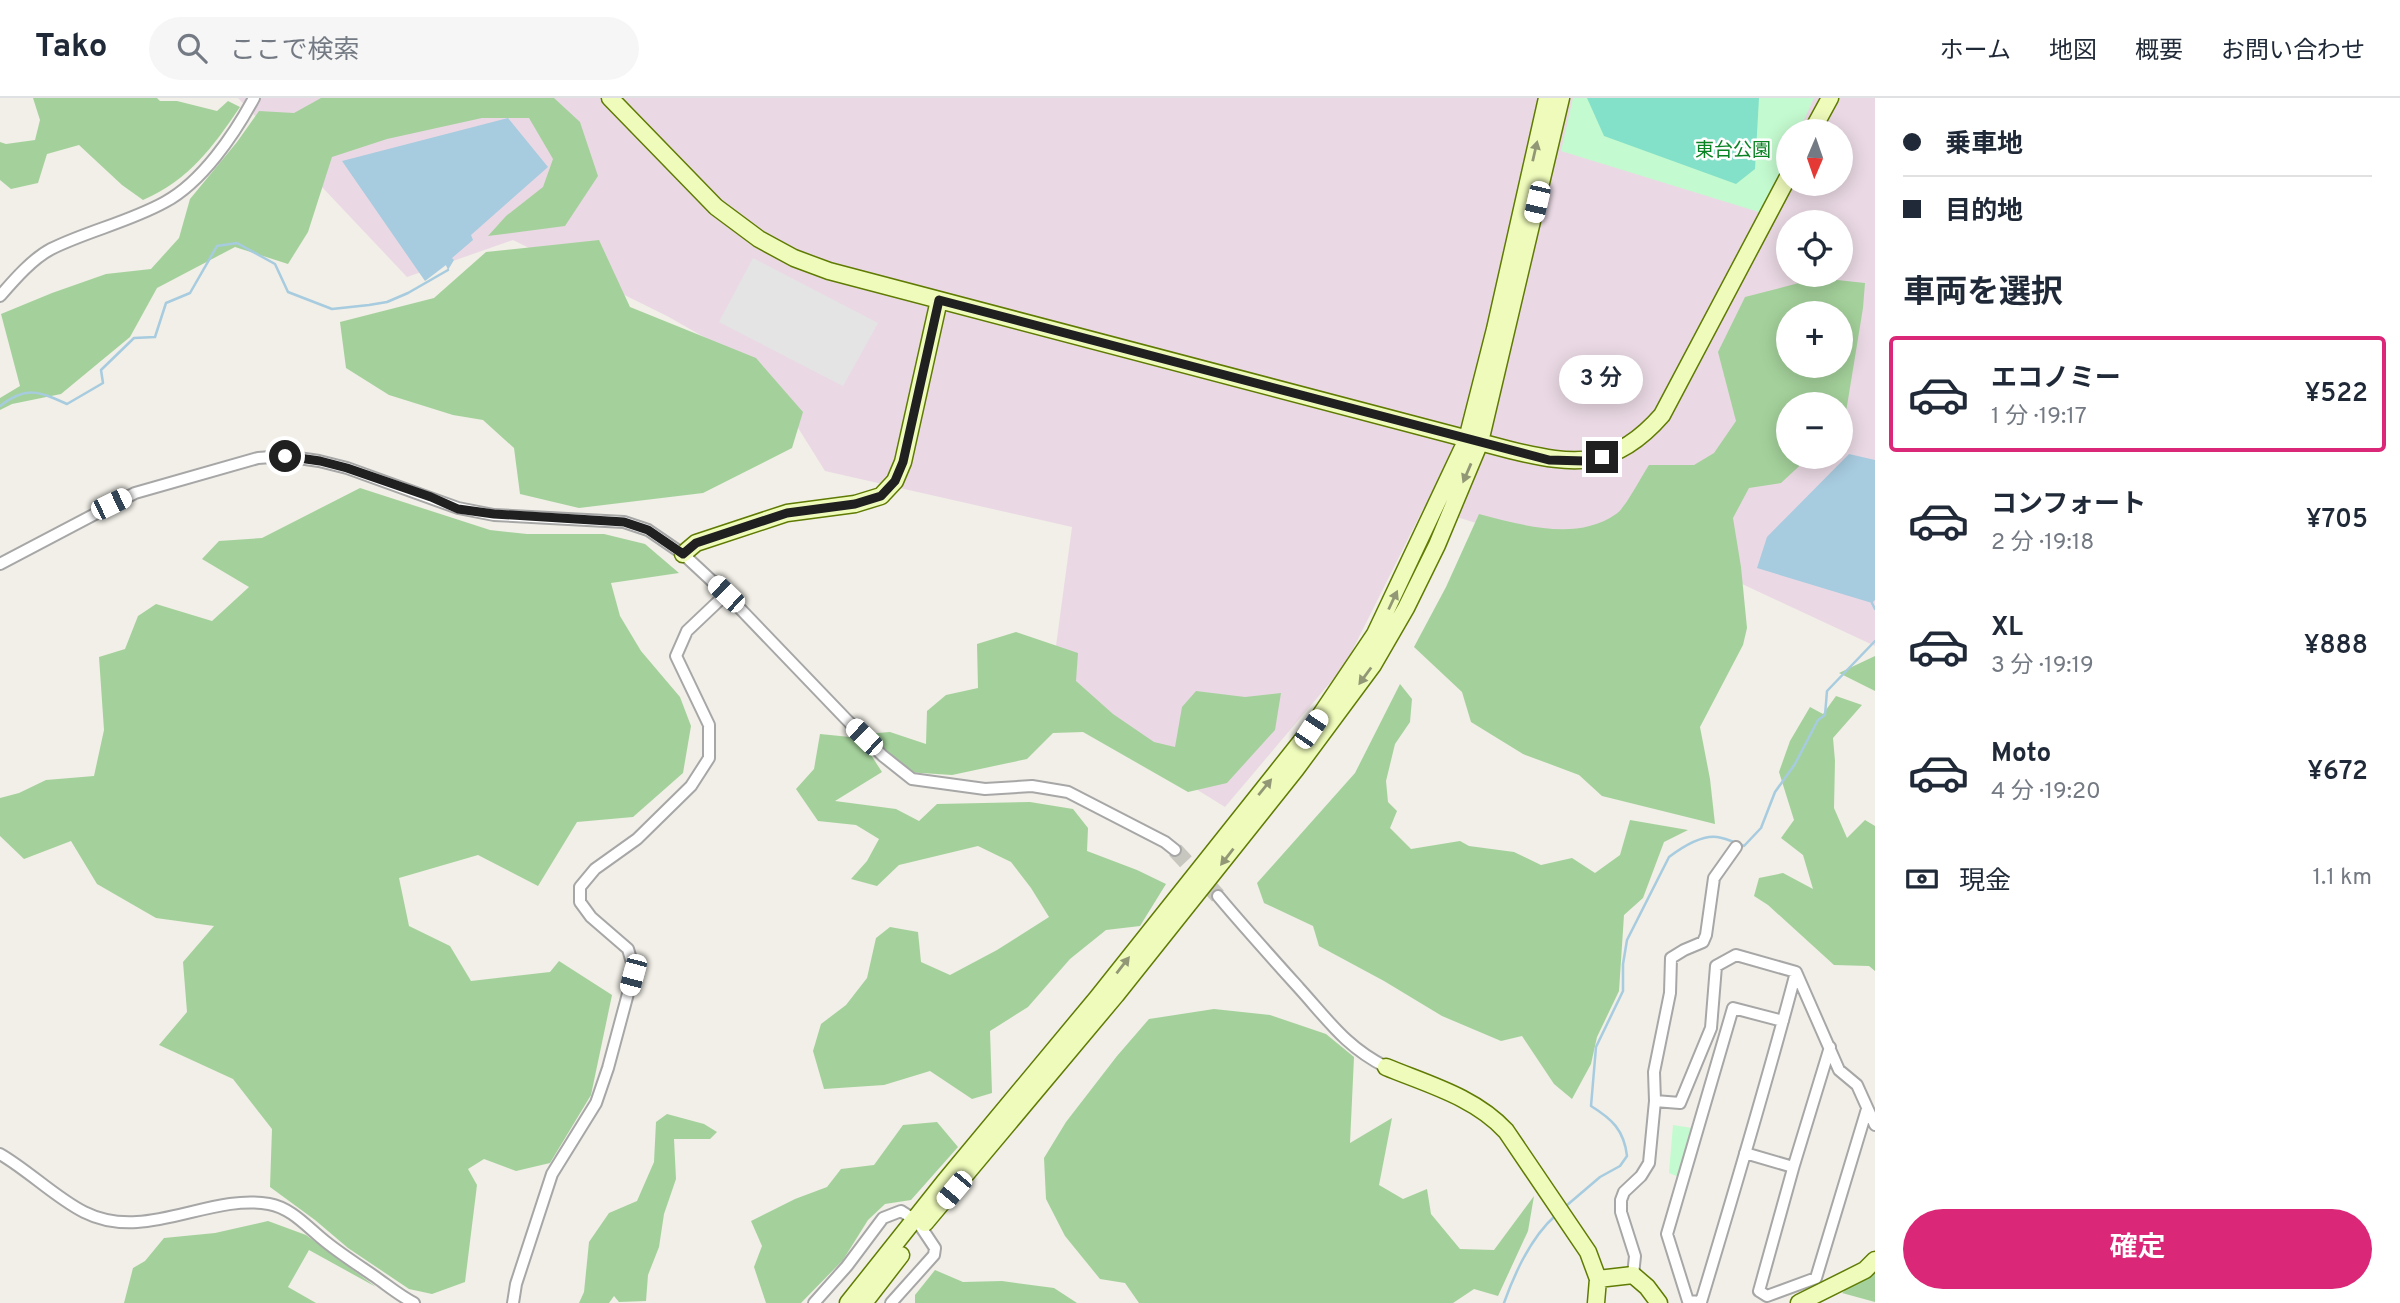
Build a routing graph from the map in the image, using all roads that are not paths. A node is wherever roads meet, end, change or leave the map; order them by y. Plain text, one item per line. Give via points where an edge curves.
1 (254, 98) edge
2 (610, 98) edge
3 (1547, 98) edge
4 (1561, 98) edge
5 (1830, 98) edge
6 (1819, 119) edge
7 (1778, 196) edge
8 (0, 296) edge
9 (939, 300) junction
10 (1473, 440) junction
11 (683, 554) junction
12 (0, 564) edge
13 (726, 594) junction
14 (1737, 847) dead end
15 (1175, 850) tunnel mouth
16 (1218, 895) tunnel mouth
17 (1796, 972) junction
18 (1783, 1021) junction
19 (1830, 1047) junction
20 (1385, 1067) joint
21 (1655, 1101) junction
22 (1867, 1109) junction
23 (1875, 1125) edge
24 (1745, 1153) junction
25 (0, 1154) edge
26 (1793, 1167) junction
27 (918, 1224) junction
28 (1875, 1259) edge
29 (1633, 1275) junction
30 (1598, 1279) junction
31 (414, 1303) edge
32 (513, 1303) edge
33 (814, 1303) edge
34 (848, 1303) edge
35 (864, 1303) edge
36 (891, 1303) edge
37 (1595, 1303) edge
38 (1659, 1303) edge
39 (1799, 1303) edge

1 - 8 street via 240,125 200,174 166,202 48,250
2 - 9 street via 716,207 759,239 829,271
10 -> 3 street
4 - 10 street
5 - 6 street
7 - 10 street via 1675,393 1650,428 1618,451 1585,461 1549,460
9 - 10 street
9 - 11 street via 903,462 895,481 881,496 787,513 696,543
10 - 27 street via 1437,545 1373,665 1116,995
11 - 12 street via 648,530 624,522 458,509 347,468 285,456 245,461 135,493
11 - 13 street
13 - 15 street via 883,756 912,779 985,789 1032,786 1068,792
13 - 32 street via 687,631 676,656 709,725 709,758 682,795 580,887 580,902 591,918 628,949 633,975 596,1103 552,1174
14 - 21 street via 1714,878 1703,942 1671,958 1670,993 1654,1072
16 - 20 street via 1347,1043
17 - 18 street
17 - 19 street
17 - 21 street via 1736,955 1716,966 1711,1028 1680,1103
18 - 24 street
18 - 24 street via 1733,1008 1667,1234 1688,1301 1701,1302
19 - 22 street via 1839,1070 1857,1086
19 - 26 street
20 - 30 street via 1477,1105 1494,1118 1519,1147 1588,1252
21 - 29 street via 1649,1163 1621,1200 1635,1256
22 - 23 street
22 - 26 street via 1816,1278 1767,1296 1759,1291
24 - 26 street
25 - 31 street via 84,1212 108,1220 151,1221 244,1202 270,1204 295,1216
27 - 33 street via 901,1211 883,1219
27 - 34 street
27 - 35 street
27 - 36 street via 935,1248 934,1255
28 - 39 street via 1865,1270
29 - 30 street
29 - 38 street
30 - 37 street

